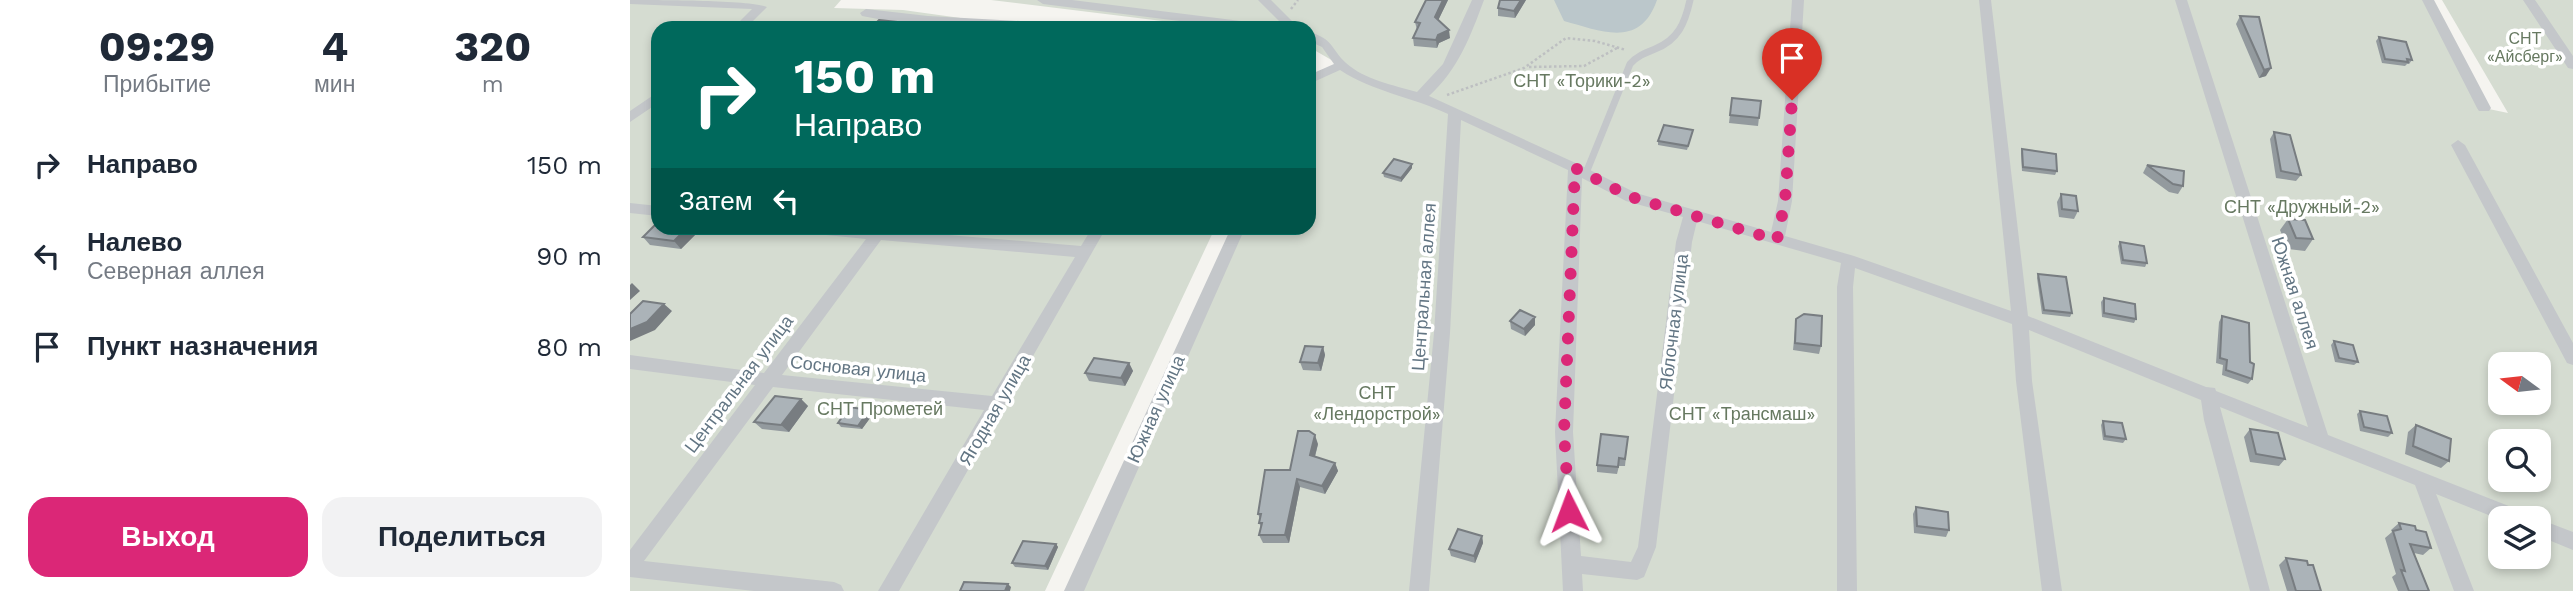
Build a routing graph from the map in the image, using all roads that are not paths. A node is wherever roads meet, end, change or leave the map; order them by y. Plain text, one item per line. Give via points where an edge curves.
1 (630, 0) edge
2 (1043, 0) edge
3 (1264, 0) edge
4 (1478, 0) edge
5 (1690, 0) edge
6 (1798, 0) edge
7 (1985, 0) edge
8 (2181, 0) edge
9 (2428, 0) edge
10 (2529, 0) edge
11 (866, 13) dead end
12 (746, 21) edge
13 (946, 21) edge
14 (1210, 21) edge
15 (1285, 21) edge
16 (1316, 39) edge
17 (1341, 65) junction
18 (2573, 65) edge
19 (1316, 77) edge
20 (1427, 99) junction
21 (651, 102) edge
22 (2484, 108) dead end
23 (1455, 112) junction
24 (630, 118) edge
25 (2458, 145) dead end
26 (1580, 170) junction
27 (630, 208) edge
28 (651, 210) edge
29 (1691, 216) junction
30 (876, 235) edge
31 (918, 235) edge
32 (1094, 235) edge
33 (1235, 235) edge
34 (1777, 240) junction
35 (1084, 252) junction
36 (1849, 260) junction
37 (2020, 320) junction
38 (2573, 358) edge
39 (630, 362) edge
40 (768, 380) junction
41 (2209, 393) junction
42 (998, 404) junction
43 (2320, 438) junction
44 (2421, 478) junction
45 (2488, 506) edge
46 (2551, 532) edge
47 (2573, 541) edge
48 (1572, 564) junction
49 (630, 567) edge
50 (834, 591) edge
51 (888, 591) edge
52 (1074, 591) edge
53 (1419, 591) edge
54 (1573, 591) edge
55 (1847, 591) edge
56 (2052, 591) edge
57 (2260, 591) edge
58 (2464, 591) edge

1 - 12 street via 761,7
2 - 14 street
3 - 15 street
4 - 20 street via 1460,48
5 - 26 lane via 1682,32 1673,41 1636,57
6 - 34 street via 1785,201
7 - 37 street
8 - 43 street, Южная аллея
9 - 22 street
10 - 18 street
11 - 13 street
16 - 17 street via 1326,44
17 - 19 street
17 - 20 street via 1364,80
20 - 23 street
21 - 24 street
23 - 26 street
23 - 53 street, Центральная аллея via 1442,333
25 - 38 street
26 - 29 street via 1631,197
26 - 48 street via 1564,432
27 - 28 street
29 - 34 street
29 - 48 street, Яблочная улица via 1684,242 1647,547 1637,571
30 - 40 street, Центральная улица
31 - 35 street
32 - 35 street, Ягодная улица
33 - 52 street, Южная улица
34 - 36 street
35 - 42 street, Ягодная улица
36 - 37 street
36 - 55 street via 1845,287
37 - 41 street
37 - 56 street
39 - 40 street, Сосновая улица
40 - 42 street, Сосновая улица
40 - 49 street, Центральная улица
41 - 43 street
41 - 57 street
42 - 51 street, Ягодная улица
43 - 44 street
44 - 45 street
44 - 58 street
46 - 47 street
48 - 54 street
49 - 50 street

